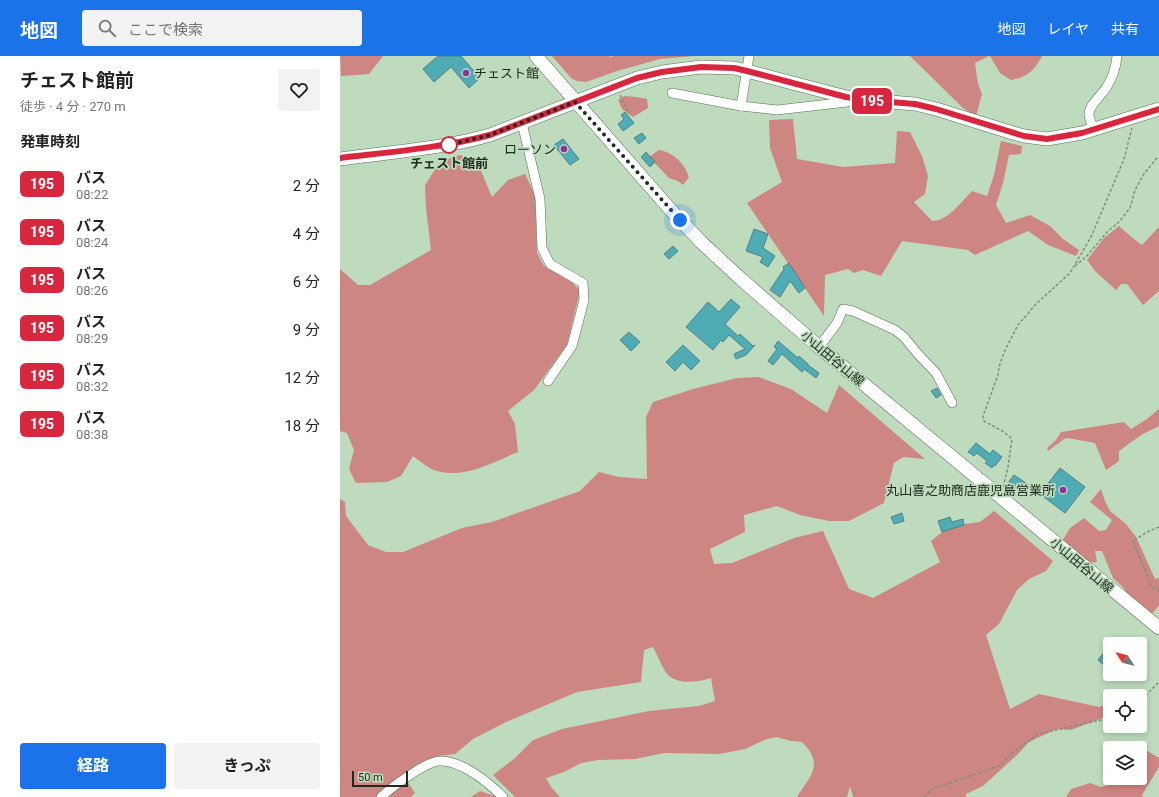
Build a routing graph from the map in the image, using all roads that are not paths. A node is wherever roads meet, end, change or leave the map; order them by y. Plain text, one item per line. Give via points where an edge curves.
1 (536, 56) edge
2 (749, 56) edge
3 (1118, 56) edge
4 (747, 71) junction
5 (672, 93) dead end
6 (865, 100) junction
7 (575, 102) junction
8 (741, 106) junction
9 (1159, 109) edge
10 (522, 122) junction
11 (1094, 129) junction
12 (340, 158) edge
13 (819, 347) junction
14 (548, 381) dead end
15 (952, 403) dead end
16 (1159, 628) edge
17 (381, 797) edge
18 (503, 797) edge

1 - 7 main road, 小山田谷山線
2 - 4 street
3 - 11 street via 1110,80 1091,107 1089,114
4 - 6 main road
4 - 7 main road via 701,67 662,72 615,86
4 - 8 street
5 - 8 street
6 - 8 street via 777,110
6 - 11 main road via 915,104 1037,138 1056,138
7 - 10 main road
7 - 13 main road, 小山田谷山線 via 701,242
9 - 11 main road
10 - 12 main road via 490,135 444,146
10 - 14 street via 540,199 542,248 550,264 584,283 584,300 572,346
13 - 15 street via 837,323 843,308 853,311 895,330 904,337 936,373
13 - 16 main road, 小山田谷山線
17 - 18 street via 422,768 437,761 459,765 469,770

